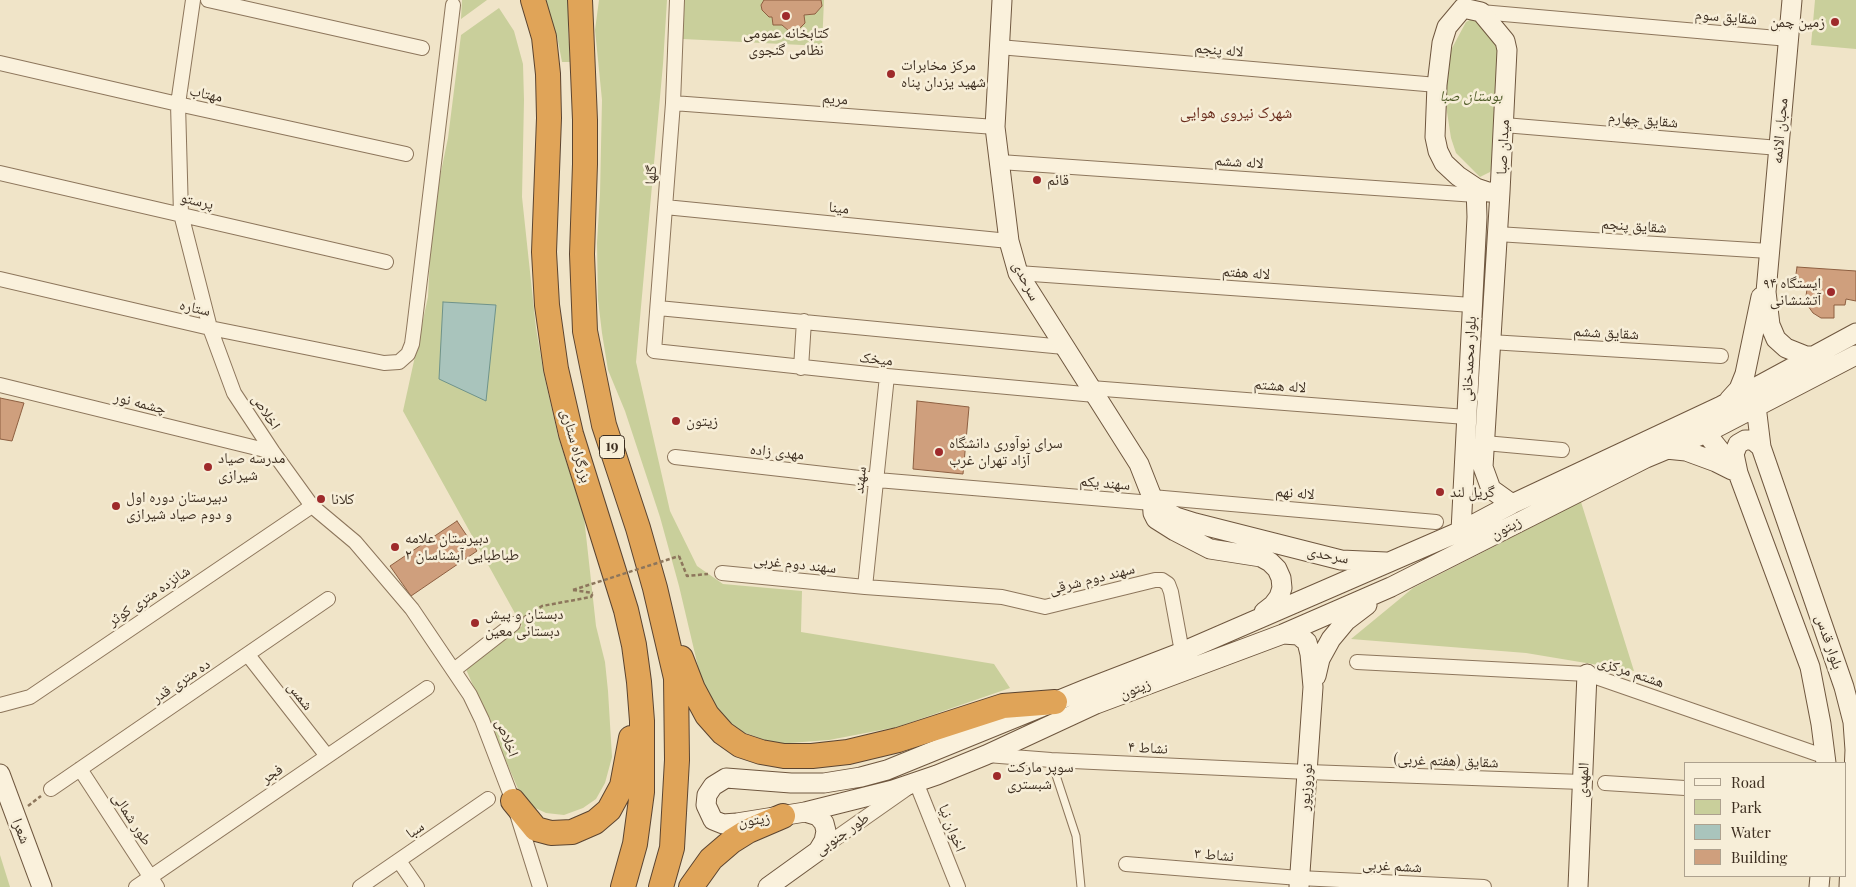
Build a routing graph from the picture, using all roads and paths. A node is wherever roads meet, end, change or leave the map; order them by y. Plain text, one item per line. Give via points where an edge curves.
1 (193, 0) edge
2 (208, 0) edge
3 (521, 0) edge
4 (533, 0) edge
5 (580, 0) edge
6 (590, 0) edge
7 (677, 0) edge
8 (1002, 0) edge
9 (1792, 0) edge
10 (1463, 4) edge
11 (453, 5) dead end
12 (1482, 6) edge
13 (544, 37) junction
14 (1789, 39) junction
15 (999, 47) junction
16 (422, 48) dead end
17 (0, 63) edge
18 (583, 64) junction
19 (1437, 85) junction
20 (673, 103) junction
21 (178, 104) junction
22 (1504, 125) junction
23 (996, 127) junction
24 (1779, 148) junction
25 (406, 154) dead end
26 (1000, 162) junction
27 (0, 173) edge
28 (1476, 192) junction
29 (1500, 192) junction
30 (665, 207) junction
31 (181, 214) junction
32 (1497, 234) junction
33 (1009, 241) junction
34 (1769, 256) junction
35 (386, 262) dead end
36 (1018, 273) junction
37 (0, 279) edge
38 (1472, 305) junction
39 (658, 308) junction
40 (804, 321) junction
41 (210, 328) junction
42 (1856, 333) edge
43 (1490, 342) junction
44 (1064, 347) junction
45 (654, 352) joint
46 (1856, 355) edge
47 (1721, 356) dead end
48 (1813, 356) junction
49 (801, 368) junction
50 (887, 376) junction
51 (0, 385) edge
52 (1093, 392) junction
53 (1722, 406) junction
54 (1756, 406) junction
55 (1699, 415) junction
56 (1466, 417) junction
57 (1706, 433) junction
58 (1761, 447) junction
59 (1666, 449) junction
60 (1562, 450) dead end
61 (1484, 451) junction
62 (273, 452) junction
63 (675, 457) dead end
64 (1464, 457) junction
65 (1738, 473) junction
66 (877, 480) junction
67 (1152, 500) junction
68 (1512, 504) junction
69 (312, 506) junction
70 (1436, 522) dead end
71 (1461, 531) junction
72 (1392, 562) junction
73 (722, 573) joint
74 (1391, 586) junction
75 (866, 587) junction
76 (655, 588) junction
77 (328, 599) dead end
78 (1251, 621) junction
79 (513, 624) joint
80 (1283, 634) junction
81 (1182, 652) junction
82 (248, 655) junction
83 (1357, 662) dead end
84 (454, 670) junction
85 (1587, 674) junction
86 (639, 682) junction
87 (1313, 687) junction
88 (427, 688) dead end
89 (1054, 702) junction
90 (0, 705) edge
91 (1855, 750) edge
92 (986, 755) junction
93 (327, 756) junction
94 (1051, 760) junction
95 (1826, 760) edge
96 (80, 769) junction
97 (1308, 772) junction
98 (0, 774) edge
99 (916, 782) junction
100 (1582, 782) junction
101 (1605, 783) dead end
102 (1684, 788) edge
103 (51, 789) joint
104 (488, 799) dead end
105 (513, 801) junction
106 (15, 814) junction
107 (794, 814) junction
108 (818, 851) junction
109 (1853, 857) edge
110 (398, 861) junction
111 (1126, 864) dead end
112 (154, 882) edge
113 (1299, 883) edge
114 (42, 887) edge
115 (136, 887) edge
116 (360, 887) edge
117 (417, 887) edge
118 (540, 887) edge
119 (623, 887) edge
120 (661, 887) edge
121 (691, 887) edge
122 (768, 887) edge
123 (958, 887) edge
124 (1080, 887) edge
125 (1484, 887) edge
126 (1578, 887) edge
127 (1849, 887) edge

1 - 21 street, اخلاص
2 - 16 street
3 - 13 highway
4 - 13 highway, بزرگراه ستاری / 19
5 - 18 highway, 19
6 - 18 highway
7 - 20 street, گلها
8 - 15 main road, سرحدی
9 - 14 main road, محبان الائمه
10 - 12 main road, میدان صبا
10 - 19 main road, میدان صبا via 1447,27
11 - 41 street, ستاره via 412,344 408,354 399,362 384,363
12 - 14 street, شقایق سوم
12 - 22 main road, میدان صبا via 1505,41 1507,50
13 - 86 highway, بزرگراه ستاری / 19 via 549,109 544,252 556,369 571,434 626,610
14 - 24 main road, محبان الائمه
15 - 19 street, لاله پنجم
15 - 23 main road, سرحدی
17 - 21 street, مهتاب
18 - 76 highway, 19 via 585,331 604,425
19 - 28 main road, میدان صبا via 1435,137 1438,151 1444,163
20 - 23 street, مریم
20 - 30 street, گلها
21 - 25 street, مهتاب
21 - 31 street, اخلاص
22 - 24 street, شقایق چهارم
22 - 29 main road, میدان صبا
23 - 26 main road, سرحدی
24 - 34 main road, محبان الائمه
26 - 28 street, لاله ششم
26 - 33 main road, سرحدی
27 - 31 street, پرستو
28 - 29 main road, میدان صبا
28 - 38 main road, بلوار محمدخانی
29 - 32 main road, بلوار محمدخانی
30 - 33 street, مینا
30 - 39 street, گلها
31 - 35 street, پرستو
31 - 41 street, اخلاص
32 - 34 street, شقایق پنجم
32 - 43 main road, بلوار محمدخانی
33 - 36 main road, سرحدی
34 - 48 main road via 1766,292 1772,333 1786,348
34 - 53 main road via 1745,374 1739,389
36 - 38 street, لاله هفتم
36 - 44 main road, سرحدی
37 - 41 street, ستاره
38 - 56 main road, بلوار محمدخانی
39 - 40 street, میخک
39 - 45 street, گلها
40 - 44 street, میخک
40 - 49 street
41 - 62 street, اخلاص via 234,392
42 - 48 main road, زیتون
43 - 47 street, شقایق ششم
43 - 61 main road, بلوار محمدخانی
44 - 52 main road, سرحدی
45 - 49 street, میخک
46 - 54 main road, زیتون
48 - 53 main road, زیتون
49 - 50 street, میخک
50 - 52 street, میخک
50 - 66 street, سهند
51 - 62 street, چشمه نور
52 - 56 street, لاله هشتم
52 - 67 main road, سرحدی via 1139,464
53 - 55 main road, زیتون
54 - 57 main road, زیتون
54 - 58 main road, بلوار قدس
55 - 57 main road, بلوار قدس
55 - 68 main road, زیتون
56 - 64 main road, بلوار محمدخانی
57 - 59 main road, زیتون
57 - 65 main road, بلوار قدس
58 - 65 main road via 1750,440 1738,444 1734,454
58 - 91 main road, بلوار قدس via 1844,687 1853,722
59 - 65 main road via 1686,451
59 - 74 main road, زیتون
60 - 61 street
61 - 64 main road via 1477,464
61 - 68 main road, بلوار محمدخانی via 1483,467 1491,489
62 - 69 street, اخلاص
63 - 66 street, مهدی زاده
64 - 71 main road, بلوار محمدخانی
65 - 95 main road, بلوار قدس via 1810,667
66 - 67 street, سهند يكم
66 - 75 street, سهند
67 - 70 street, لاله نهم
67 - 72 main road, سرحدی via 1176,517 1195,523 1341,560
67 - 78 main road, سرحدی via 1156,518 1175,531 1210,548 1261,558 1277,569 1282,588 1279,597 1274,605
68 - 71 main road, زیتون
69 - 84 street, اخلاص via 355,542 412,609
69 - 90 street, شانزده متری کوثر via 30,697
71 - 72 main road, زیتون
72 - 78 main road, زیتون
73 - 75 street, سهند دوم غربی
73 - 79 path, bridge via 687,576 679,556 573,590 593,593 591,597 542,606
74 - 80 main road, زیتون
74 - 87 main road, نوروزپور via 1346,621 1331,639 1320,659
75 - 81 street, سهند دوم شرقی via 1002,597 1045,607 1162,580 1171,592
76 - 89 highway via 693,689 707,715 740,745 761,752 812,756 848,752 898,740 1003,706
76 - 120 highway, 19 via 676,678 677,760 672,848
77 - 82 street, ده متری قدر
78 - 81 main road, زیتون
79 - 84 street
80 - 87 main road, نوروزپور via 1298,635 1307,642
80 - 92 main road, زیتون via 1096,704
81 - 89 main road, زیتون
82 - 93 street, شمس
82 - 96 street, ده متری قدر
83 - 85 street, هشتم مرکزی
84 - 105 street, اخلاص via 482,720
85 - 95 street, هشتم مرکزی
85 - 100 main road, المهدی
86 - 105 highway via 622,786 609,810 595,822 572,832 552,833 536,829
86 - 119 highway, بزرگراه ستاری / 19 via 642,792 635,844
87 - 97 main road, نوروزپور
88 - 93 street, فجر
89 - 107 main road, زیتون via 887,770 861,777 824,783 726,778 706,795 709,815 723,824
91 - 109 main road, بلوار قدس
92 - 94 street, نشاط ۴
92 - 99 main road, زیتون
93 - 112 street, فجر
94 - 97 street, نشاط ۴
94 - 124 lane via 1076,836
96 - 103 street, ده متری قدر
96 - 112 street, طور شمالی
97 - 100 street, شقایق (هفتم غربی)
97 - 113 main road, نوروزپور
98 - 106 main road, شعرا
99 - 107 main road, زیتون
99 - 108 street, طور جنوبی
99 - 123 street, اخوان نیا
100 - 126 main road, المهدی
101 - 102 street
103 - 106 path
104 - 110 street, سبا
105 - 118 street, اخلاص
106 - 114 main road, شعرا
107 - 108 main road via 818,816 824,823 824,841
107 - 121 highway via 748,831 732,841 711,859
108 - 122 main road, طور جنوبی
109 - 127 main road, بلوار قدس
110 - 116 street, سبا
110 - 117 street
111 - 113 street, نشاط ۳
112 - 115 street, فجر
113 - 125 street, ششم غربی

